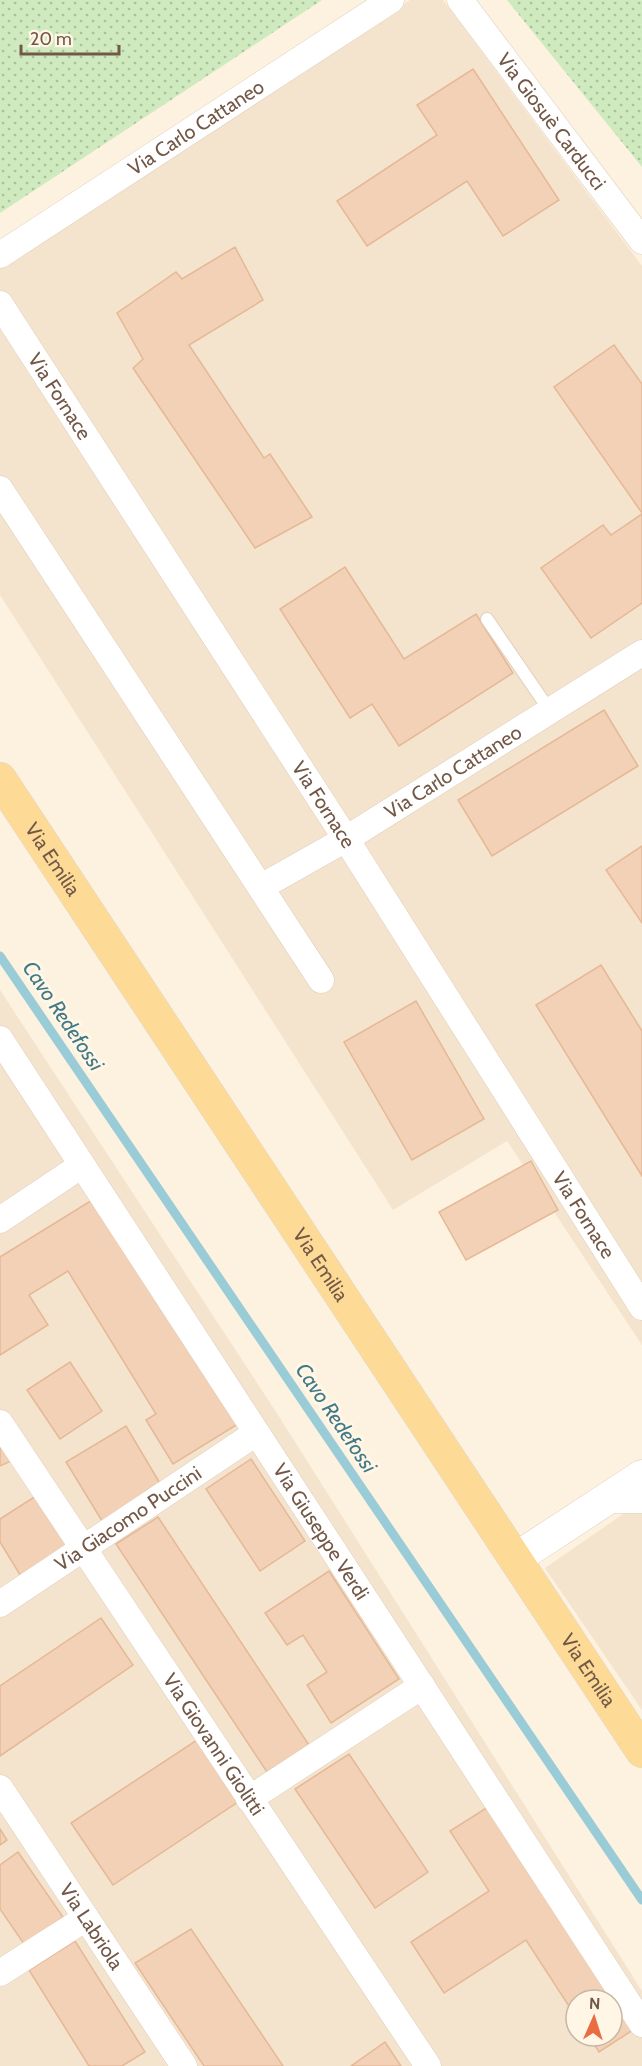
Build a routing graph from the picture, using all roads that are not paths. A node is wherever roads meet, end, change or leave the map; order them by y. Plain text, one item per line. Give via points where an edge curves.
1 (391, 0) edge
2 (460, 0) edge
3 (642, 241) edge
4 (0, 255) edge
5 (0, 304) edge
6 (2, 494) edge
7 (487, 619) dead end
8 (642, 652) edge
9 (550, 711) junction
10 (0, 779) edge
11 (346, 839) junction
12 (261, 888) junction
13 (321, 980) dead end
14 (0, 1039) edge
15 (82, 1165) junction
16 (0, 1220) edge
17 (642, 1307) edge
18 (0, 1423) edge
19 (256, 1433) junction
20 (642, 1476) edge
21 (605, 1500) junction
22 (642, 1500) edge
23 (83, 1548) junction
24 (515, 1559) junction
25 (0, 1604) edge
26 (422, 1686) junction
27 (642, 1751) edge
28 (0, 1788) edge
29 (249, 1799) junction
30 (86, 1918) junction
31 (0, 1973) edge
32 (642, 2024) edge
33 (184, 2066) edge
34 (428, 2066) edge

1 - 4 street, Via Carlo Cattaneo
2 - 3 street, Via Giosuè Carducci
5 - 11 street, Via Fornace
6 - 12 street
7 - 9 lane
8 - 9 street, Via Carlo Cattaneo
9 - 11 street, Via Carlo Cattaneo
10 - 24 main road, Via Emilia
11 - 12 street, Via Carlo Cattaneo
11 - 17 street, Via Fornace
12 - 13 street
14 - 15 street, Via Giuseppe Verdi
15 - 16 street
15 - 19 street, Via Giuseppe Verdi
18 - 23 street, Via Giovanni Giolitti
19 - 23 street, Via Giacomo Puccini
19 - 26 street, Via Giuseppe Verdi
20 - 21 street
21 - 22 street
21 - 24 street
23 - 25 street, Via Giacomo Puccini
23 - 29 street, Via Giovanni Giolitti
24 - 27 main road, Via Emilia
26 - 29 street
26 - 32 street, Via Giuseppe Verdi
28 - 30 street, Via Labriola
29 - 34 street, Via Giovanni Giolitti
30 - 31 street
30 - 33 street, Via Labriola

